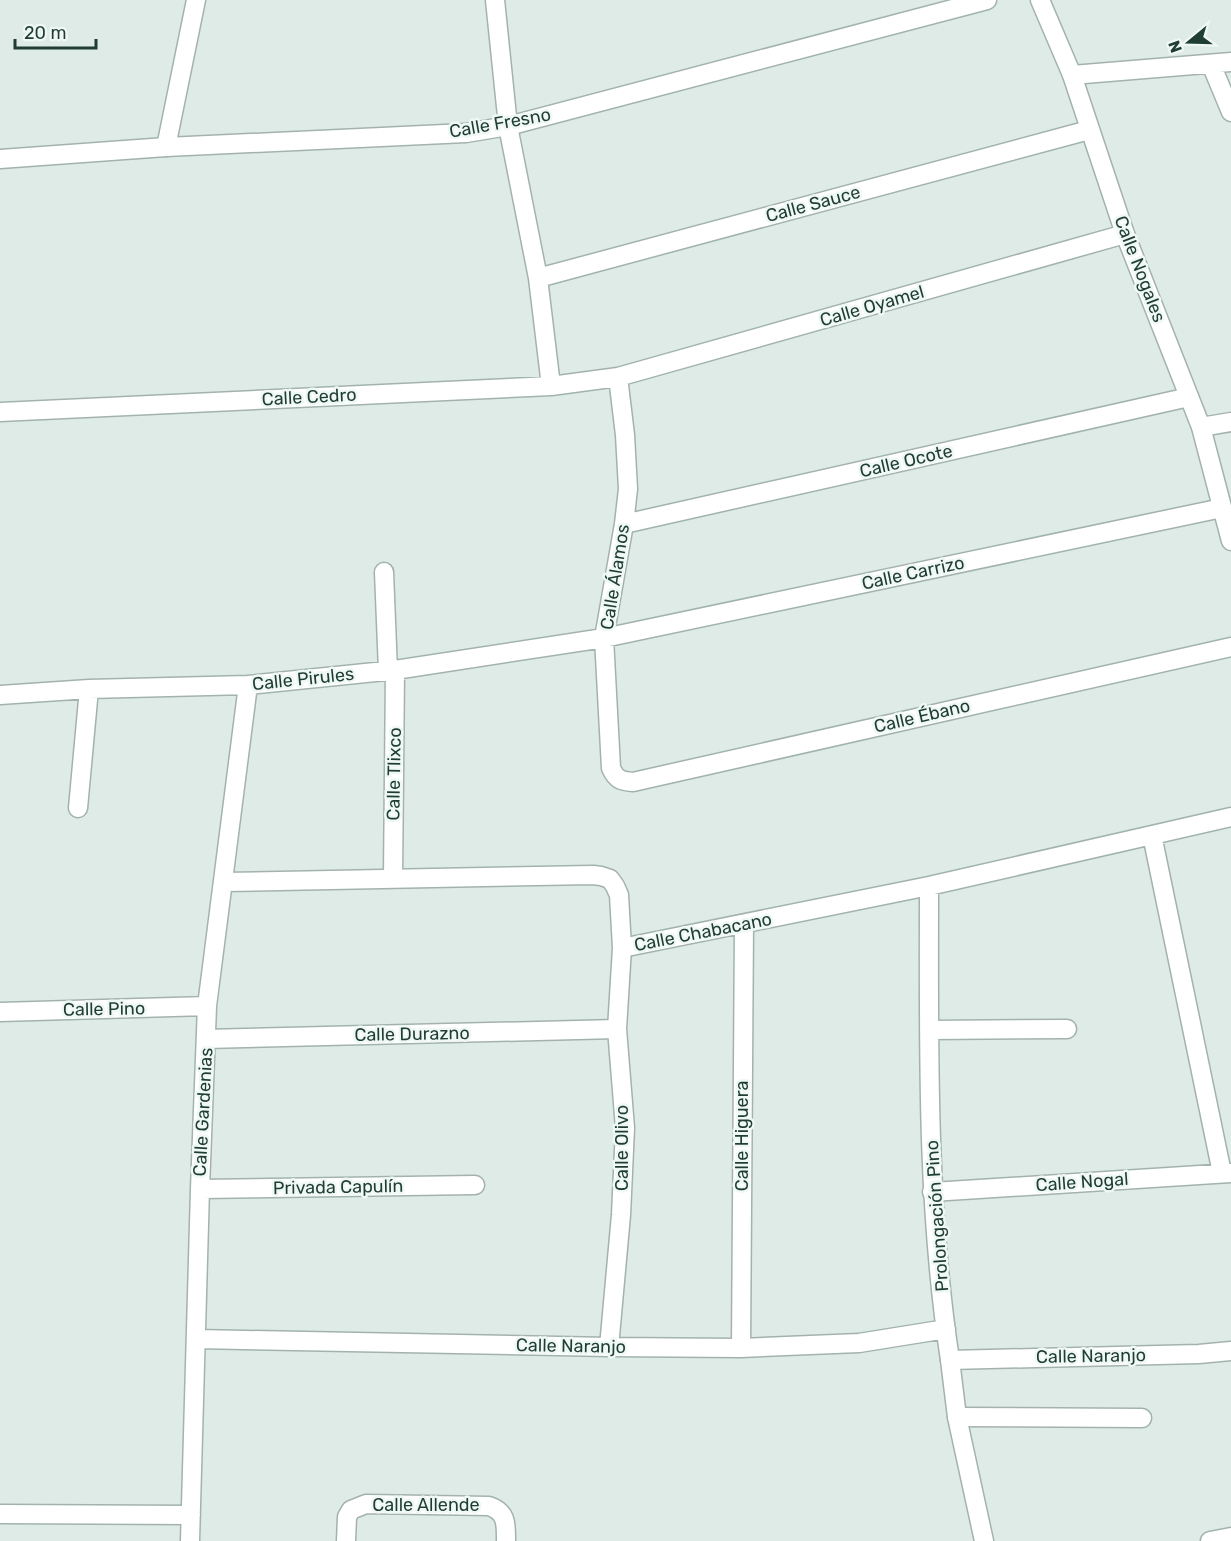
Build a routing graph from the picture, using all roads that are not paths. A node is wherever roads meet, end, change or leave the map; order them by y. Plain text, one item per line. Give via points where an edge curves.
1 (196, 0) edge
2 (495, 0) edge
3 (987, 0) edge
4 (1040, 0) edge
5 (1231, 62) edge
6 (1211, 64) junction
7 (1072, 75) junction
8 (1231, 112) edge
9 (508, 126) junction
10 (1089, 130) junction
11 (166, 147) junction
12 (0, 159) edge
13 (1125, 234) junction
14 (538, 278) junction
15 (618, 378) junction
16 (551, 386) junction
17 (1189, 397) junction
18 (0, 412) edge
19 (1231, 422) edge
20 (1201, 427) junction
21 (1222, 508) junction
22 (624, 525) junction
23 (1231, 541) edge
24 (384, 572) dead end
25 (604, 638) junction
26 (1231, 647) edge
27 (392, 670) junction
28 (248, 686) junction
29 (89, 689) junction
30 (0, 695) edge
31 (615, 776) joint
32 (78, 808) dead end
33 (1231, 817) edge
34 (1152, 835) junction
35 (393, 878) junction
36 (224, 882) junction
37 (929, 886) junction
38 (744, 924) junction
39 (622, 948) junction
40 (207, 1006) junction
41 (0, 1012) edge
42 (617, 1029) junction
43 (1068, 1029) dead end
44 (929, 1030) junction
45 (207, 1039) junction
46 (1226, 1173) edge
47 (475, 1185) dead end
48 (200, 1189) junction
49 (932, 1192) junction
50 (946, 1329) junction
51 (196, 1339) junction
52 (609, 1347) junction
53 (741, 1348) junction
54 (1231, 1351) edge
55 (950, 1360) junction
56 (957, 1417) junction
57 (1142, 1418) dead end
58 (0, 1514) edge
59 (191, 1515) junction
60 (1231, 1536) edge
61 (190, 1541) edge
62 (346, 1541) edge
63 (506, 1541) edge
64 (984, 1541) edge
65 (1210, 1541) edge

1 - 11 street
2 - 9 street
3 - 9 street, Calle Fresno
4 - 7 street, Calle Nogales
5 - 6 street
6 - 7 street
6 - 8 street
7 - 10 street, Calle Nogales
9 - 11 street, Calle Fresno via 466,133
9 - 14 street
10 - 13 street, Calle Nogales
10 - 14 street, Calle Sauce
11 - 12 street, Calle Fresno
13 - 15 street, Calle Oyamel
13 - 17 street, Calle Nogales
14 - 16 street
15 - 16 street, Calle Cedro
15 - 22 street, Calle Álamos via 628,489
16 - 18 street, Calle Cedro
17 - 20 street, Calle Nogales
17 - 22 street, Calle Ocote
19 - 20 street
20 - 21 street, Calle Nogales
21 - 23 street, Calle Nogales
21 - 25 street, Calle Carrizo
22 - 25 street, Calle Álamos
24 - 27 street, Calle Tlixco
25 - 27 street, Calle Pirules
25 - 31 street, Calle Álamos via 611,768
26 - 31 street, Calle Ébano via 633,782
27 - 28 street, Calle Pirules
27 - 35 street, Calle Tlixco
28 - 29 street, Calle Pirules
28 - 36 street, Calle Gardenias
29 - 30 street, Calle Pirules
29 - 32 street
33 - 34 street, Calle Chabacano
34 - 37 street, Calle Chabacano
34 - 46 street
35 - 36 street, Calle Chabacano
35 - 39 street, Calle Chabacano via 601,876 610,879 619,895
36 - 40 street, Calle Gardenias
37 - 38 street, Calle Chabacano
37 - 44 street, Prolongación Pino
38 - 39 street, Calle Chabacano
38 - 53 street, Calle Higuera
39 - 42 street, Calle Olivo
40 - 41 street, Calle Pino
40 - 45 street, Calle Gardenias
42 - 45 street, Calle Durazno
42 - 52 street, Calle Olivo via 625,1128
43 - 44 street
44 - 49 street, Prolongación Pino
45 - 48 street, Calle Gardenias
46 - 49 street, Calle Nogal
47 - 48 street, Privada Capulín
48 - 51 street, Calle Gardenias
49 - 50 street, Prolongación Pino
50 - 53 street, Calle Naranjo via 859,1343
50 - 55 street, Prolongación Pino
51 - 52 street, Calle Naranjo
51 - 59 street, Calle Gardenias
52 - 53 street, Calle Naranjo
54 - 55 street, Calle Naranjo
55 - 56 street, Prolongación Pino
56 - 57 street
56 - 64 street, Prolongación Pino
58 - 59 street
59 - 61 street, Calle Gardenias
60 - 65 street
62 - 63 street, Calle Allende via 347,1517 351,1510 366,1504 489,1506 501,1512 505,1520

